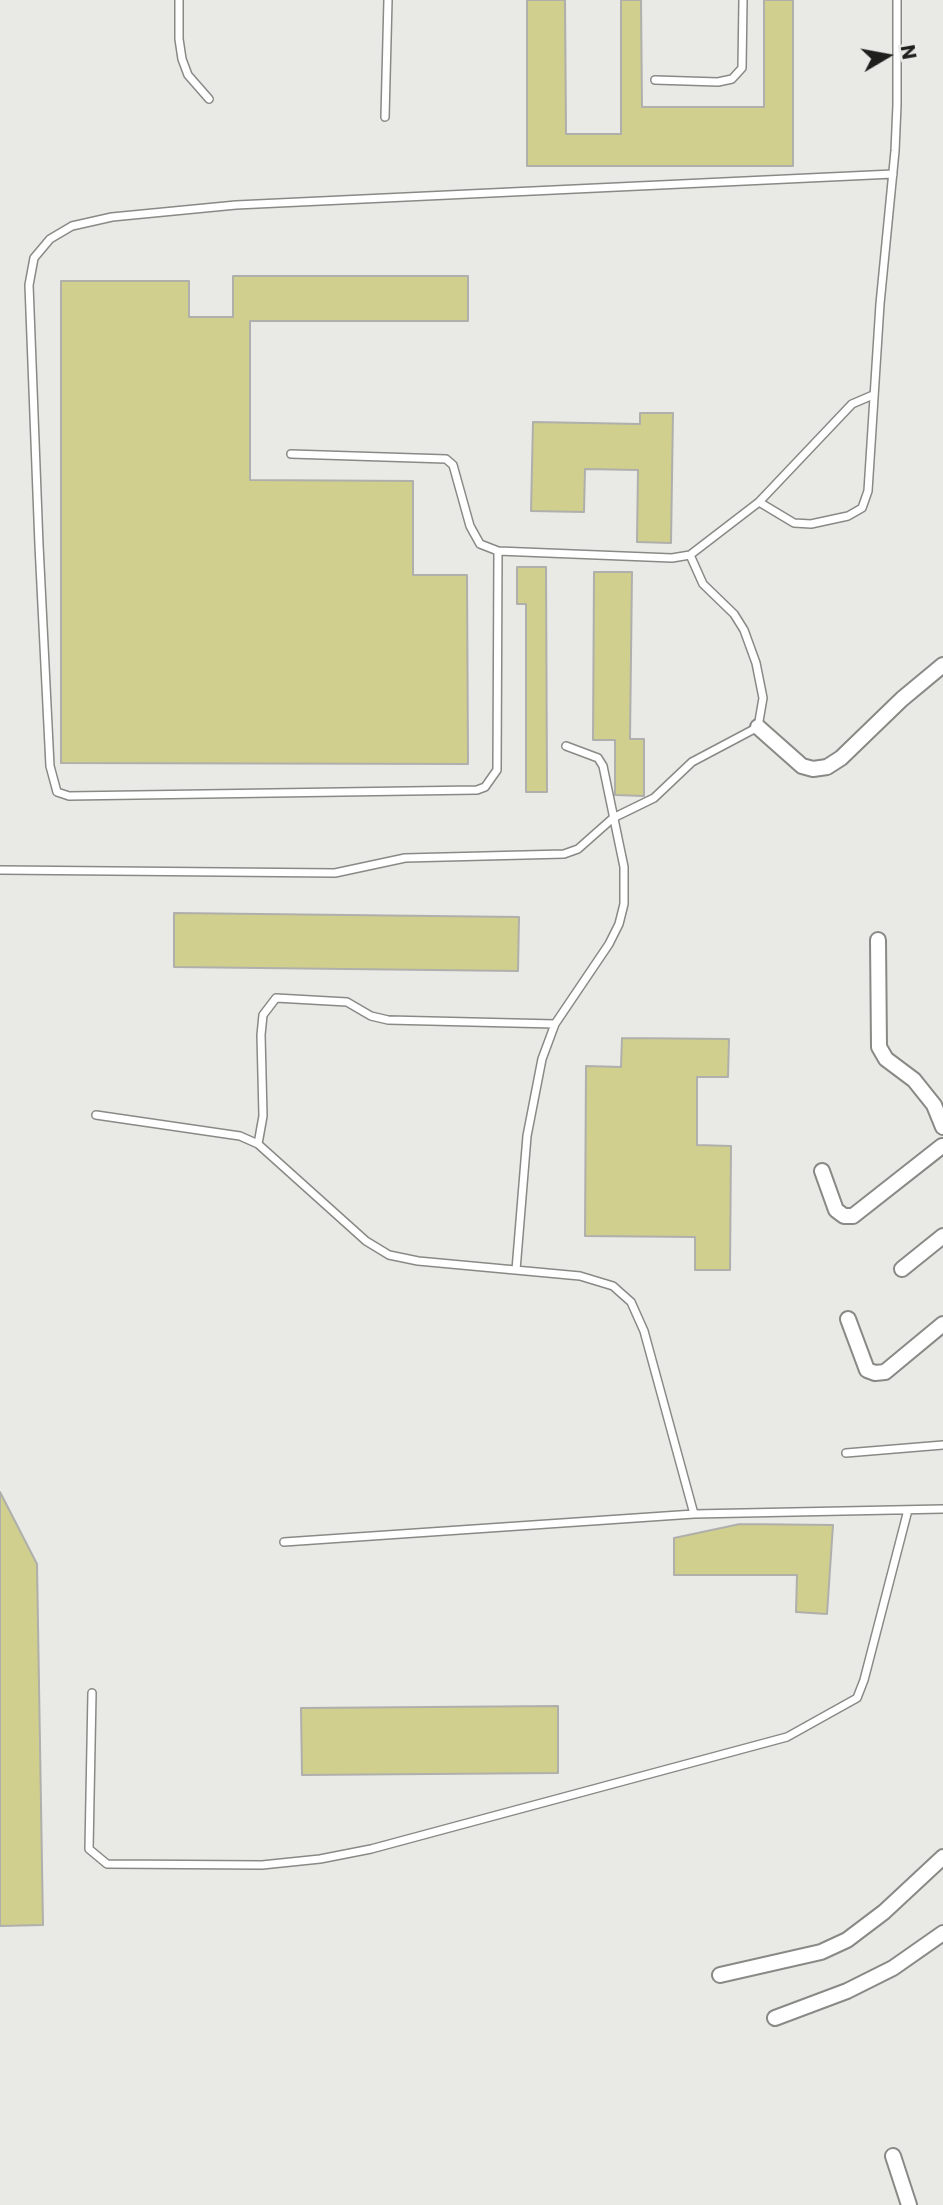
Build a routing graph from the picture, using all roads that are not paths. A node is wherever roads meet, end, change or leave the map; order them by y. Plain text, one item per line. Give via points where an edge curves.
1 (179, 0) edge
2 (388, 0) edge
3 (743, 0) edge
4 (897, 0) edge
5 (655, 80) dead end
6 (209, 99) dead end
7 (385, 117) dead end
8 (893, 174) junction
9 (873, 395) junction
10 (291, 454) dead end
11 (759, 502) junction
12 (498, 551) junction
13 (690, 555) junction
14 (943, 665) edge
15 (758, 727) junction
16 (566, 746) dead end
17 (613, 818) junction
18 (0, 870) edge
19 (878, 940) dead end
20 (555, 1024) junction
21 (96, 1115) dead end
22 (943, 1127) edge
23 (258, 1144) junction
24 (943, 1145) edge
25 (822, 1171) dead end
26 (943, 1236) edge
27 (902, 1269) dead end
28 (516, 1270) junction
29 (848, 1319) dead end
30 (943, 1324) edge
31 (943, 1445) edge
32 (846, 1453) dead end
33 (943, 1509) edge
34 (908, 1510) junction
35 (694, 1514) junction
36 (284, 1542) dead end
37 (92, 1693) dead end
38 (943, 1857) edge
39 (943, 1933) edge
40 (720, 1975) dead end
41 (775, 2018) dead end
42 (893, 2156) dead end
43 (909, 2205) edge

1 - 6 lane via 182,59 188,75
2 - 7 lane
3 - 5 lane via 742,68 732,79
4 - 8 lane
8 - 9 lane
8 - 12 lane via 236,205 112,217 72,226 50,239 34,258 29,285 39,532 50,766 57,792 69,796 485,787 497,770
9 - 11 lane via 852,404
9 - 11 lane via 868,491 862,508 811,524 794,523
10 - 12 lane via 446,460 453,465 470,526 480,544
11 - 13 lane
12 - 13 lane
13 - 15 lane via 703,584 744,630 763,698
14 - 15 street via 827,767 802,766
15 - 17 lane via 692,762 654,798
16 - 17 lane via 598,758
17 - 18 lane via 578,849 564,854 405,858 335,873
17 - 20 lane via 625,882 619,924
19 - 22 street via 879,1047 934,1105
20 - 23 lane via 388,1020 347,1002 276,998 263,1015
20 - 28 lane via 542,1059 527,1136
21 - 23 lane via 240,1136
23 - 28 lane via 366,1241 389,1255
24 - 25 street via 853,1216 836,1210
26 - 27 street
28 - 35 lane via 580,1276 613,1286 631,1302 644,1331
29 - 30 street via 867,1370 875,1373 884,1372
31 - 32 lane
33 - 34 lane
34 - 35 lane
34 - 37 lane via 857,1698 787,1737 371,1849 262,1865 107,1864 89,1849
35 - 36 lane
38 - 40 street via 846,1940 821,1952
39 - 41 street via 881,1974
42 - 43 street

